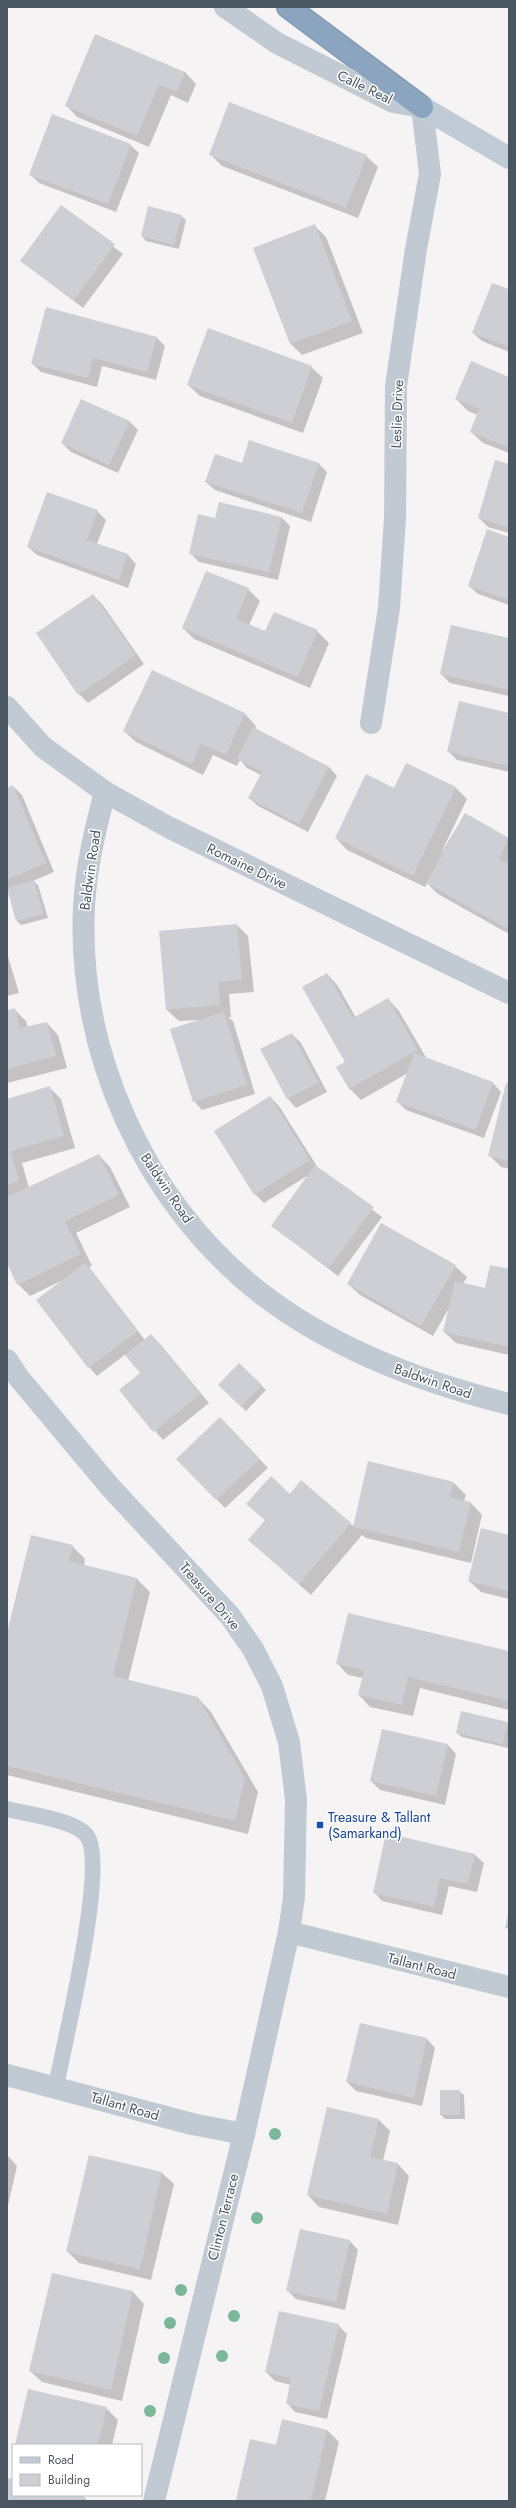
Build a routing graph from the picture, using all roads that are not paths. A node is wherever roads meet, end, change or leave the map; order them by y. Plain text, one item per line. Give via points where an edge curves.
1 (225, 7) edge
2 (288, 7) edge
3 (422, 108) junction
4 (509, 158) edge
5 (7, 707) edge
6 (371, 723) dead end
7 (105, 792) junction
8 (509, 993) edge
9 (7, 1360) edge
10 (13, 1379) edge
11 (509, 1404) edge
12 (7, 1809) edge
13 (289, 1932) junction
14 (509, 1987) edge
15 (7, 2074) edge
16 (56, 2086) junction
17 (244, 2134) junction
18 (154, 2501) edge

1 - 3 street, Calle Real via 277,43 393,102
2 - 3 highway
3 - 4 main road, Calle Real
3 - 6 street, Leslie Drive via 430,174 396,386 394,533 389,608
5 - 7 street, Romaine Drive via 43,747
7 - 8 street, Romaine Drive via 170,828
7 - 11 street, Baldwin Road via 93,837 84,906 84,953 89,998 99,1044 119,1103 149,1167 186,1220 223,1260 261,1293 315,1329 372,1359 432,1383
9 - 10 street, Treasure Drive
10 - 13 street, Treasure Drive via 230,1616 253,1649 272,1686 289,1742 296,1800 294,1897
12 - 16 lane via 68,1824 86,1835 93,1851 91,1904
13 - 14 street, Tallant Road
13 - 17 street, Clinton Terrace
15 - 16 street, Tallant Road
16 - 17 street, Tallant Road via 192,2124
17 - 18 street, Clinton Terrace

